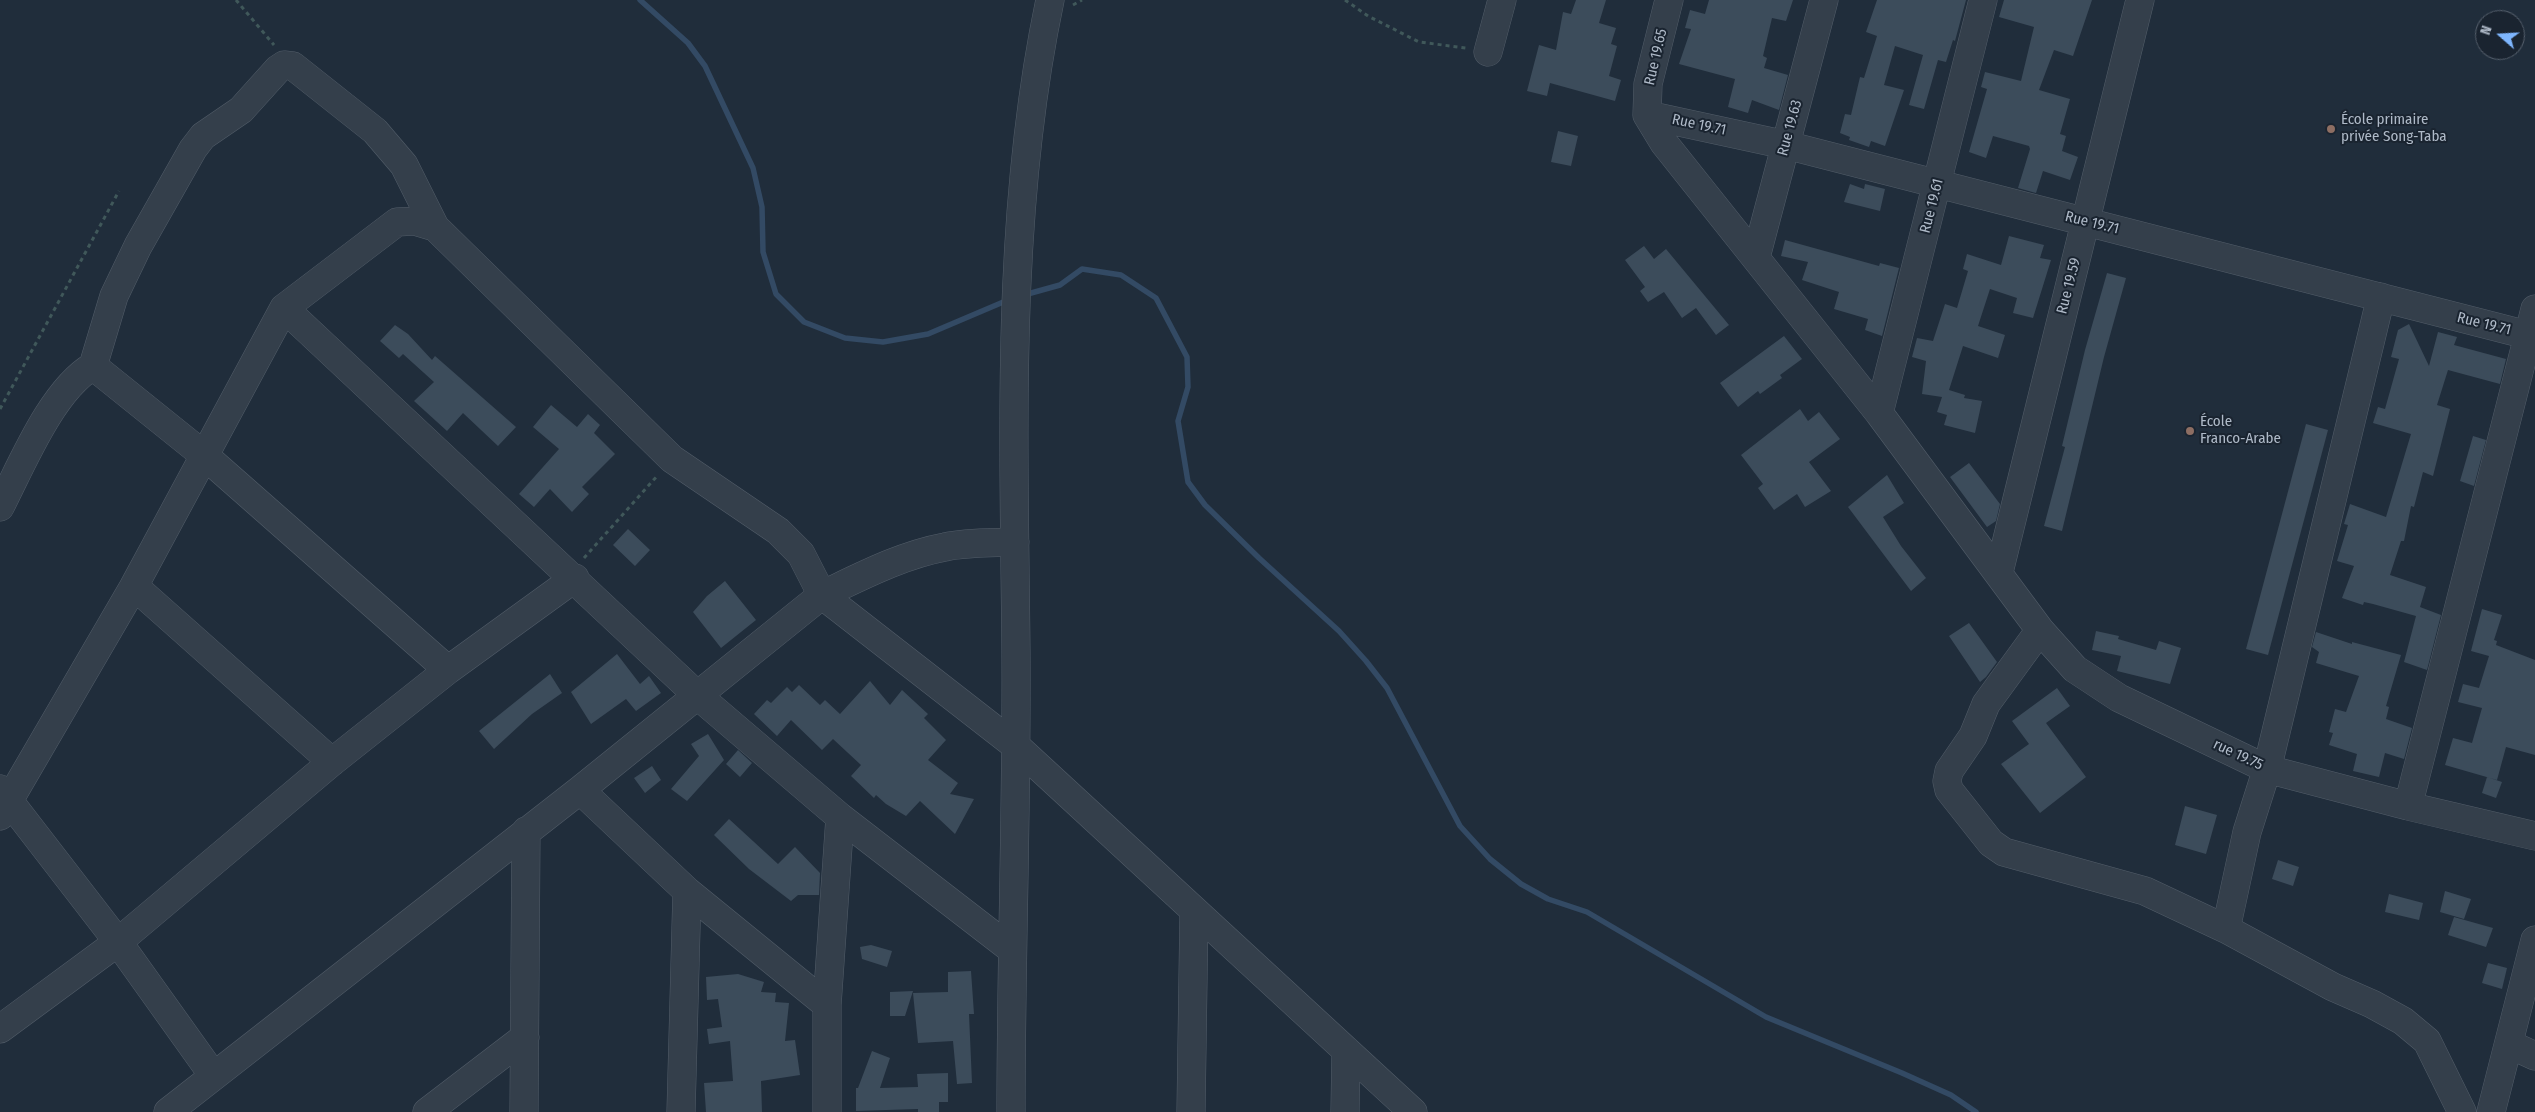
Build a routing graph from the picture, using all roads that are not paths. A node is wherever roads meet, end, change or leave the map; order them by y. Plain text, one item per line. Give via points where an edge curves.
1 (1050, 0) edge
2 (1502, 0) edge
3 (1669, 0) edge
4 (1824, 0) edge
5 (1983, 0) edge
6 (2140, 0) edge
7 (1492, 41) road end
8 (1647, 115) junction
9 (1786, 144) junction
10 (1937, 184) junction
11 (2085, 221) junction
12 (435, 227) junction
13 (1756, 257) junction
14 (2381, 297) junction
15 (284, 308) junction
16 (2533, 327) edge
17 (93, 366) junction
18 (1879, 413) junction
19 (205, 456) junction
20 (0, 507) edge
21 (1015, 542) junction
22 (1999, 572) junction
23 (572, 576) junction
24 (134, 586) junction
25 (822, 595) junction
26 (2040, 630) junction
27 (448, 670) junction
28 (697, 695) junction
29 (1016, 746) junction
30 (332, 762) junction
31 (2266, 769) junction
32 (580, 790) junction
33 (3, 802) edge
34 (2408, 806) junction
35 (840, 817) junction
36 (526, 831) junction
37 (2535, 836) edge
38 (687, 891) junction
39 (1194, 912) junction
40 (2226, 929) junction
41 (2535, 940) edge
42 (118, 942) junction
43 (1011, 949) junction
44 (827, 1005) junction
45 (0, 1029) edge
46 (525, 1037) junction
47 (2508, 1044) junction
48 (1346, 1050) junction
49 (2535, 1056) edge
50 (213, 1075) junction
51 (172, 1110) edge
52 (427, 1112) edge
53 (524, 1112) edge
54 (681, 1112) edge
55 (827, 1112) edge
56 (1011, 1112) edge
57 (1191, 1112) edge
58 (1345, 1112) edge
59 (1412, 1112) edge
60 (2462, 1112) edge
61 (2491, 1112) edge

1 - 21 street via 1028,132 1016,345
2 - 7 street
3 - 8 street, Rue 19.65 via 1648,84
4 - 9 street, Rue 19.63
5 - 10 street, Rue 19.61
6 - 11 street, Rue 19.59
8 - 9 street, Rue 19.71
8 - 13 street, rue 19.75 via 1664,143
9 - 10 street, Rue 19.71
9 - 13 street, Rue 19.63
10 - 11 street, Rue 19.71
10 - 18 street, Rue 19.61
11 - 14 street, Rue 19.71
11 - 22 street, Rue 19.59
12 - 15 street via 415,221 397,222
12 - 17 street via 404,165 375,131 292,66 284,65 241,110 203,136 193,149 138,246 114,296
12 - 25 street via 672,460 778,531 801,554
13 - 18 street, rue 19.75
14 - 16 street, Rue 19.71
14 - 31 street
15 - 19 street
15 - 23 street
16 - 34 street
17 - 19 street
17 - 20 street via 80,374 51,412
18 - 22 street, rue 19.75
19 - 24 street
19 - 27 street
21 - 25 street via 946,546 913,555
21 - 29 street
22 - 26 street, rue 19.75
23 - 27 street
23 - 28 street
24 - 30 street
24 - 33 street
25 - 28 street
25 - 29 street
26 - 31 street, rue 19.75 via 2075,669 2119,698
26 - 40 street via 1986,704 1974,736 1949,771 1949,790 1991,843 2004,852 2144,891
27 - 30 street
28 - 32 street
28 - 35 street
29 - 39 street
29 - 43 street
30 - 42 street
31 - 34 street, rue 19.75
31 - 40 street via 2247,832
32 - 36 street
32 - 38 street
33 - 42 street
34 - 37 street, rue 19.75
35 - 43 street
35 - 44 street
36 - 46 street
36 - 50 street
38 - 44 street
38 - 54 street
39 - 48 street
39 - 57 street
40 - 60 street via 2402,1021 2427,1041
41 - 47 street
42 - 45 street
42 - 50 street
43 - 56 street
44 - 55 street
46 - 52 street
46 - 53 street
47 - 49 street
47 - 61 street
48 - 58 street
48 - 59 street
50 - 51 street

